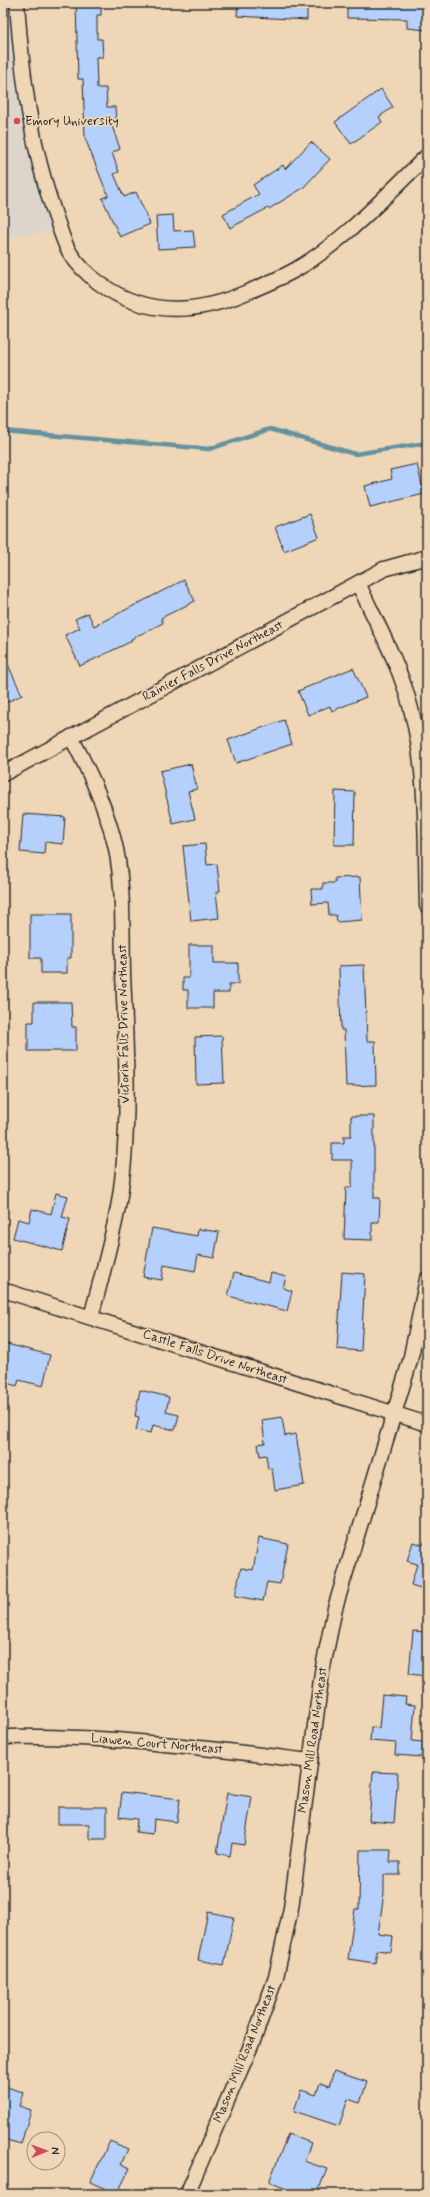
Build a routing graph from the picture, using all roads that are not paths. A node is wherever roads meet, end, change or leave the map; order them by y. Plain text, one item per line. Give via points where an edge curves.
1 (17, 3) edge
2 (427, 156) edge
3 (427, 556) edge
4 (358, 583) junction
5 (71, 737) junction
6 (3, 774) edge
7 (427, 906) edge
8 (427, 1279) edge
9 (3, 1290) edge
10 (91, 1317) junction
11 (395, 1414) junction
12 (427, 1424) edge
13 (3, 1737) edge
14 (310, 1761) junction
15 (187, 2194) edge

1 - 2 street via 22,65 33,133 40,169 60,230 71,254 79,264 113,293 126,299 157,308 200,307 228,300 272,282 296,270 326,249
3 - 4 street, Rainier Falls Drive Northeast via 384,569
4 - 5 street, Rainier Falls Drive Northeast
4 - 7 street via 391,653 411,709 422,764
5 - 6 street, Rainier Falls Drive Northeast
5 - 10 street, Victoria Falls Drive Northeast via 106,814 116,849 122,909 126,1068 124,1151 119,1201
8 - 11 street, Mason Mill Road Northeast via 410,1361
9 - 10 street, Castle Falls Drive Northeast
10 - 11 street, Castle Falls Drive Northeast
11 - 12 street, Castle Falls Drive Northeast
11 - 14 street, Mason Mill Road Northeast via 335,1608 322,1672
13 - 14 street, Liawen Court Northeast via 84,1737 140,1741
14 - 15 street, Mason Mill Road Northeast via 291,1908 276,1977 253,2041

